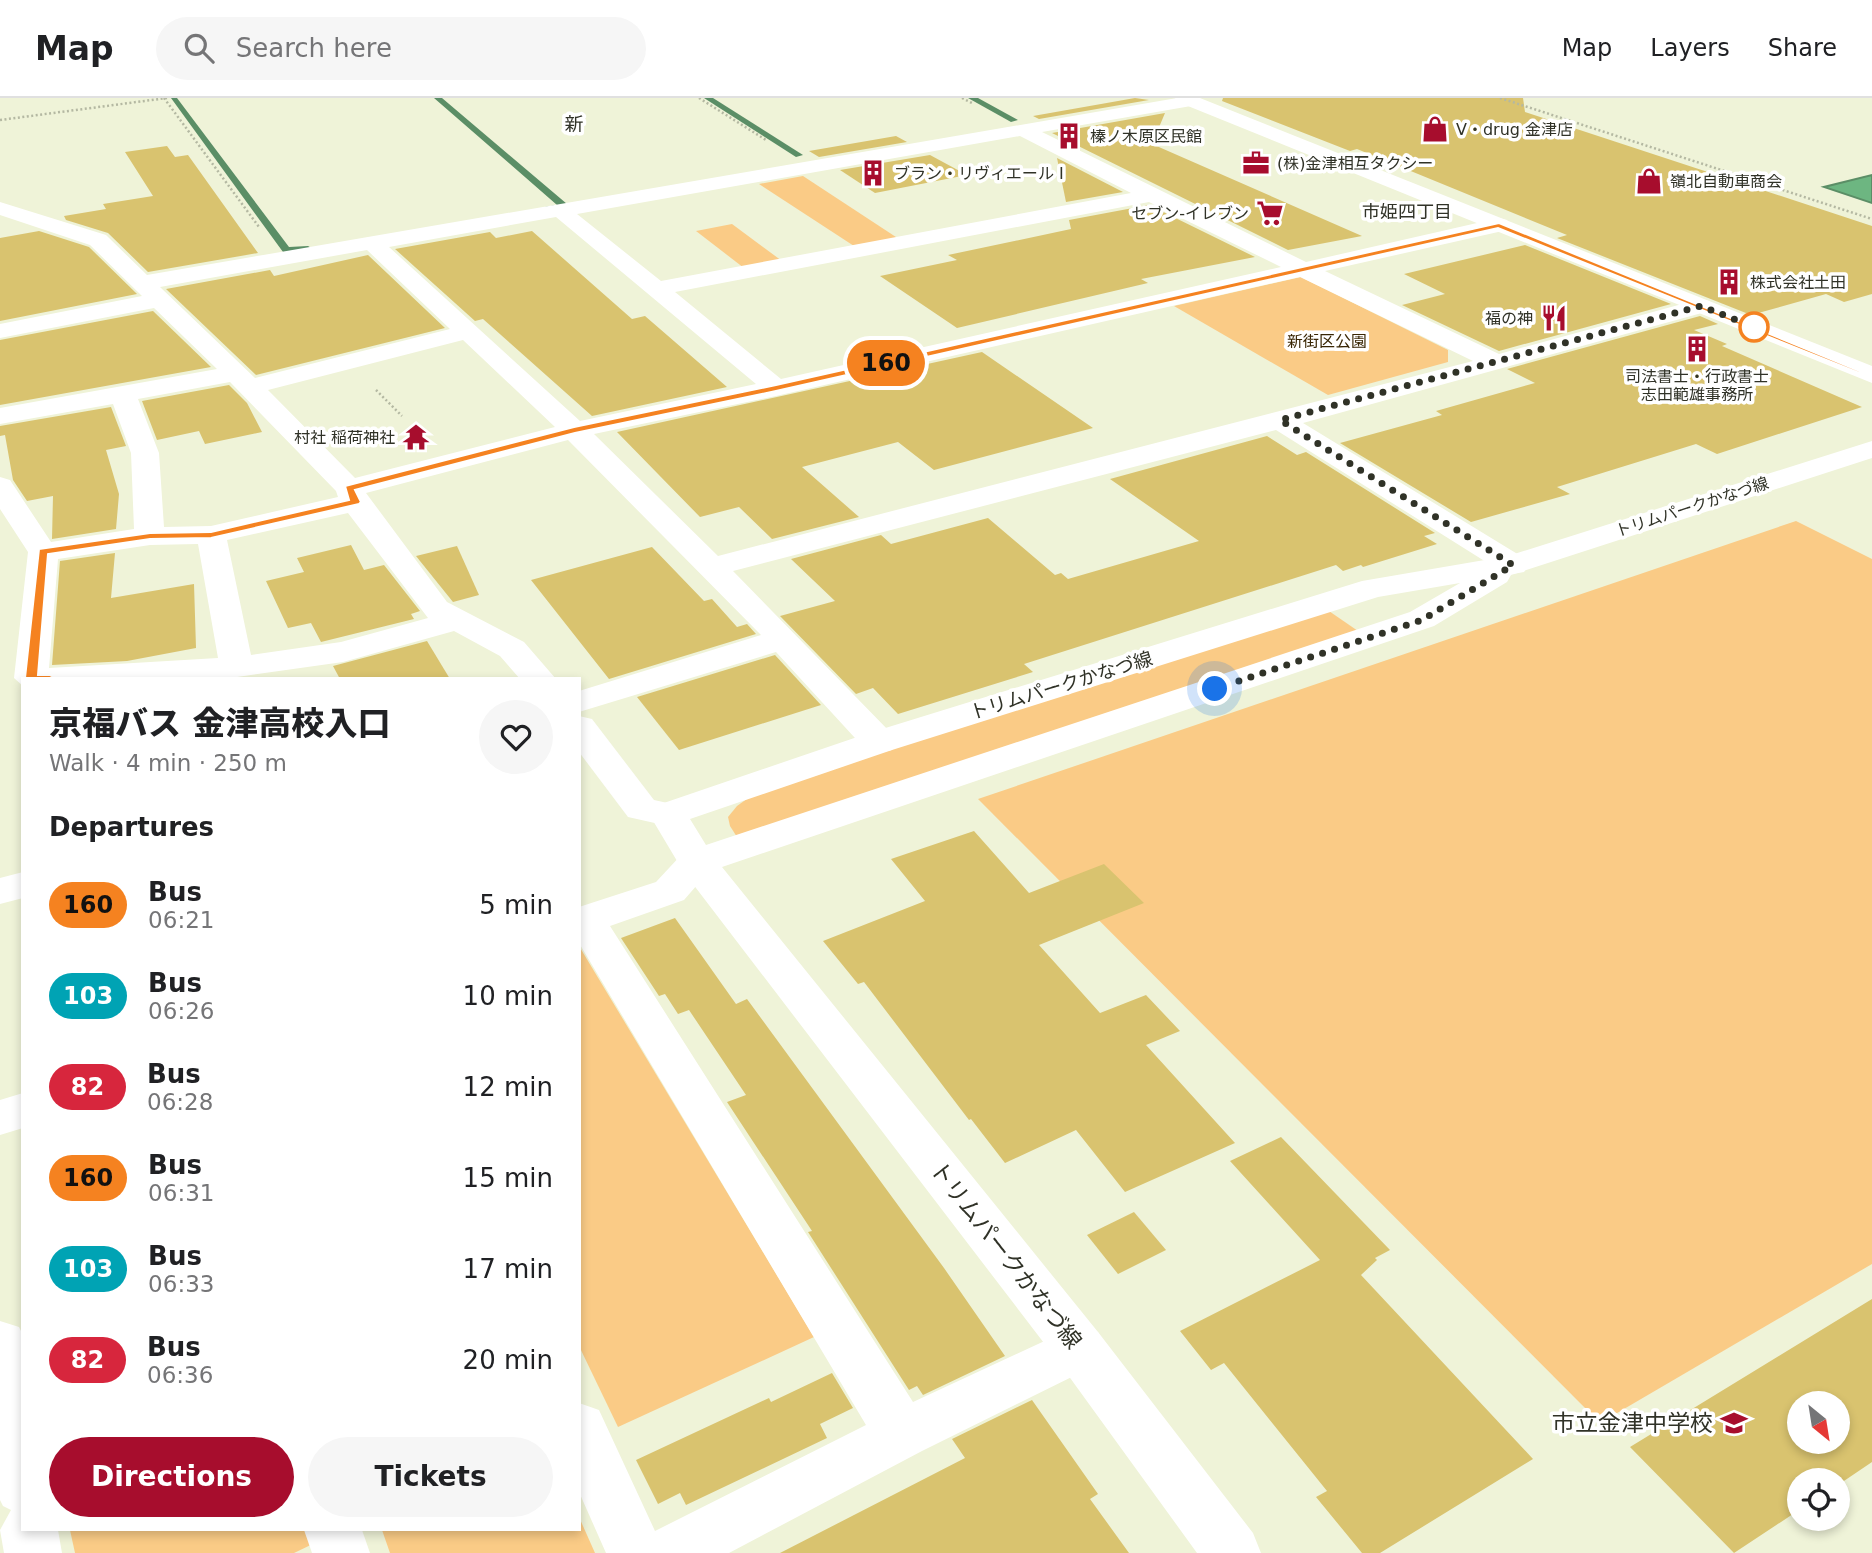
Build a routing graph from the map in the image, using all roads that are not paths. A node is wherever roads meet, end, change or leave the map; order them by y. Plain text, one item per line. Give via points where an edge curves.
1 (1222, 98) edge
2 (1190, 101) edge
3 (1023, 130) junction
4 (1148, 196) junction
5 (0, 208) edge
6 (560, 210) junction
7 (1499, 225) junction
8 (372, 243) junction
9 (1306, 269) junction
10 (656, 289) junction
11 (149, 292) junction
12 (1701, 306) junction
13 (0, 331) edge
14 (466, 332) junction
15 (1497, 363) junction
16 (1872, 376) edge
17 (242, 380) junction
18 (776, 388) junction
19 (122, 394) junction
20 (0, 416) edge
21 (1280, 420) junction
22 (574, 430) junction
23 (1872, 449) edge
24 (0, 486) edge
25 (352, 495) junction
26 (211, 535) junction
27 (150, 536) junction
28 (43, 552) junction
29 (1513, 565) junction
30 (713, 567) junction
31 (454, 621) junction
32 (783, 639) junction
33 (237, 667) junction
34 (31, 677) edge
35 (97, 677) edge
36 (537, 677) edge
37 (581, 701) edge
38 (581, 730) edge
39 (879, 742) junction
40 (668, 814) junction
41 (697, 862) junction
42 (21, 886) edge
43 (0, 891) edge
44 (583, 921) edge
45 (21, 1111) edge
46 (0, 1118) edge
47 (0, 1343) edge
48 (1079, 1348) junction
49 (581, 1432) edge
50 (902, 1434) junction
51 (21, 1475) edge
52 (29, 1531) edge
53 (333, 1531) edge
54 (33, 1553) edge
55 (341, 1553) edge
56 (635, 1553) edge
57 (671, 1553) edge
58 (1232, 1553) edge

1 - 2 street
2 - 3 street
2 - 7 street
3 - 4 street
3 - 6 street
4 - 9 street
4 - 10 street
5 - 11 street via 97,240
6 - 8 street
6 - 10 street
7 - 9 street
7 - 12 street
8 - 11 street via 281,257
8 - 14 street
9 - 15 street
9 - 18 street
10 - 18 street
11 - 13 street
11 - 17 street
12 - 15 street
12 - 16 street
14 - 17 street
14 - 22 street
15 - 21 street
17 - 19 street
17 - 25 street
18 - 22 street
19 - 20 street
19 - 27 street via 145,453
21 - 29 street
21 - 30 street
22 - 25 street
22 - 30 street
23 - 29 street, トリムパークかなづ線
24 - 28 street
25 - 26 street
25 - 31 street via 436,609
26 - 27 street
26 - 33 street
27 - 28 street
28 - 34 street
29 - 39 street, トリムパークかなづ線 via 1373,588
29 - 41 street, トリムパークかなづ線 via 1422,620
30 - 32 street
31 - 33 street via 343,652
31 - 36 street via 512,649
32 - 37 street
32 - 39 street
33 - 35 street
38 - 40 street via 641,809
39 - 40 street, トリムパークかなづ線
40 - 41 street, トリムパークかなづ線
41 - 44 street via 670,891
41 - 48 street, トリムパークかなづ線
42 - 43 street
44 - 50 street
45 - 46 street
47 - 51 street
48 - 50 street
48 - 58 street, トリムパークかなづ線
49 - 56 street
50 - 57 street
52 - 54 street
53 - 55 street

